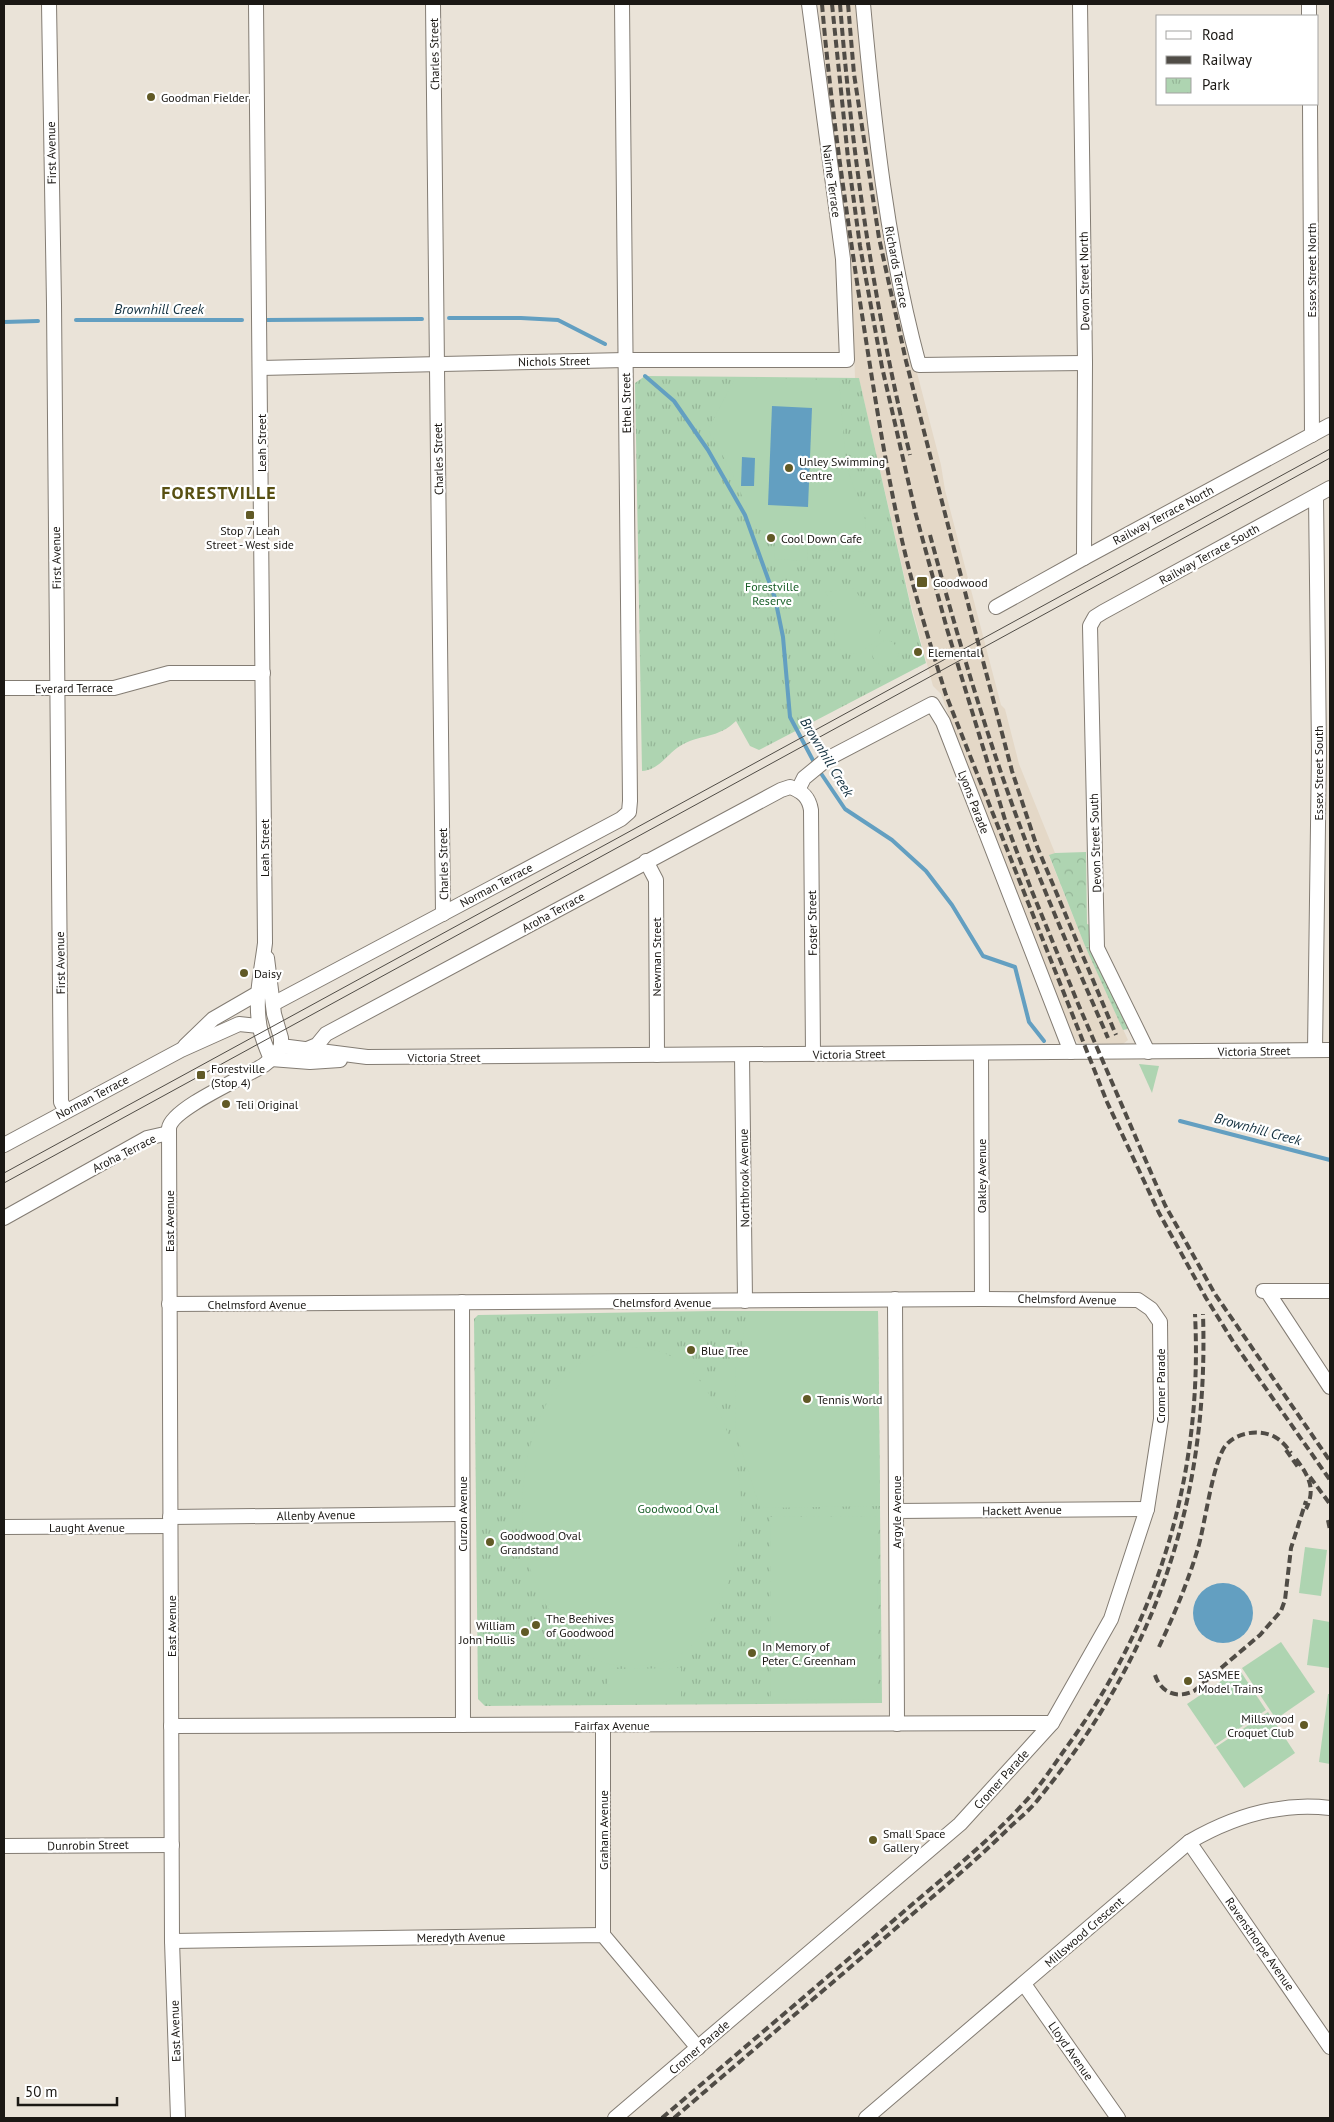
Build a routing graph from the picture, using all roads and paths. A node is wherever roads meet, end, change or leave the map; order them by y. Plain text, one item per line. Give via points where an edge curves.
1 (49, 4) edge
2 (256, 4) edge
3 (433, 4) edge
4 (622, 4) edge
5 (809, 4) edge
6 (863, 4) edge
7 (1080, 4) edge
8 (1310, 105) edge
9 (626, 360) junction
10 (847, 360) joint
11 (1085, 363) junction
12 (437, 364) junction
13 (260, 368) junction
14 (1330, 425) edge
15 (1312, 435) junction
16 (1330, 488) edge
17 (1316, 496) junction
18 (1084, 558) junction
19 (996, 607) dead end
20 (1091, 624) joint
21 (263, 673) junction
22 (4, 688) edge
23 (57, 688) junction
24 (1325, 751) edge
25 (802, 787) junction
26 (630, 801) joint
27 (646, 861) junction
28 (443, 914) junction
29 (265, 943) junction
30 (258, 993) junction
31 (274, 1004) junction
32 (260, 1026) junction
33 (281, 1046) junction
34 (181, 1050) junction
35 (306, 1050) junction
36 (1315, 1050) junction
37 (1330, 1050) edge
38 (1071, 1052) junction
39 (1148, 1052) junction
40 (981, 1053) junction
41 (813, 1054) junction
42 (657, 1055) junction
43 (742, 1055) junction
44 (367, 1057) junction
45 (271, 1059) junction
46 (66, 1111) junction
47 (169, 1133) junction
48 (4, 1145) edge
49 (4, 1218) edge
50 (1330, 1291) edge
51 (895, 1299) junction
52 (982, 1299) junction
53 (745, 1301) junction
54 (462, 1302) junction
55 (169, 1304) junction
56 (1151, 1309) joint
57 (1330, 1387) edge
58 (1147, 1509) junction
59 (896, 1511) junction
60 (462, 1514) junction
61 (170, 1521) junction
62 (4, 1527) edge
63 (1052, 1723) junction
64 (897, 1724) junction
65 (463, 1725) junction
66 (603, 1725) junction
67 (171, 1726) junction
68 (1330, 1808) edge
69 (1189, 1842) junction
70 (172, 1844) junction
71 (4, 1846) edge
72 (603, 1935) junction
73 (172, 1941) junction
74 (1024, 1984) junction
75 (1330, 2047) edge
76 (698, 2048) junction
77 (178, 2118) edge
78 (615, 2118) edge
79 (866, 2118) edge
80 (1118, 2118) edge

1 - 23 street, First Avenue
2 - 13 street, Leah Street
3 - 12 street, Charles Street
4 - 9 street, Ethel Street
5 - 10 street, Nairne Terrace via 843,259
6 - 11 street, Richards Terrace via 886,211 903,305 919,365
7 - 11 street, Devon Street North
8 - 15 street, Essex Street North
9 - 10 street, Nichols Street
9 - 12 street, Nichols Street
9 - 26 street, Ethel Street
11 - 18 street, Devon Street North
12 - 13 street, Nichols Street
12 - 28 street, Charles Street
13 - 21 street, Leah Street
14 - 15 street, Railway Terrace North
15 - 18 street, Railway Terrace North
16 - 17 street, Railway Terrace South
17 - 20 street, Railway Terrace South via 1103,612
17 - 24 street, Essex Street South
18 - 19 street, Railway Terrace North
20 - 39 street, Devon Street South via 1097,948
21 - 23 street, Everard Terrace via 169,673 114,688
21 - 29 street, Leah Street
22 - 23 street, Everard Terrace
23 - 46 street, First Avenue via 61,1102
24 - 36 street, Essex Street South
25 - 27 street, Aroha Terrace via 781,790
25 - 38 street, Lyons Parade via 827,759 932,704 943,722
25 - 41 street, Foster Street via 811,810
26 - 28 street, Norman Terrace via 629,812 621,819
27 - 35 street, Aroha Terrace via 326,1034 317,1045
27 - 42 street, Newman Street via 656,880
28 - 31 street, Norman Terrace
29 - 30 street, Leah Street
29 - 31 street, Leah Street
30 - 32 street, Leah Street
30 - 34 street, Norman Terrace via 213,1019
31 - 33 street, Leah Street
32 - 34 street, Norman Terrace via 239,1024
32 - 45 street, Leah Street
33 - 35 street, Victoria Street
33 - 45 street, Aroha Terrace
34 - 46 street, Norman Terrace
35 - 44 street, Victoria Street
36 - 37 street, Victoria Street
36 - 39 street, Victoria Street
38 - 39 street, Victoria Street
38 - 40 street, Victoria Street
40 - 41 street, Victoria Street
40 - 52 street, Oakley Avenue
41 - 43 street, Victoria Street
42 - 43 street, Victoria Street
42 - 44 street, Victoria Street
43 - 53 street, Northbrook Avenue
44 - 45 street, Victoria Street via 310,1062
45 - 47 street, Aroha Terrace via 182,1110 170,1122
46 - 48 street, Norman Terrace
47 - 49 street, Aroha Terrace via 147,1138
47 - 55 street, East Avenue
50 - 57 street via 1265,1291
51 - 52 street, Chelmsford Avenue
51 - 53 street, Chelmsford Avenue
51 - 59 street, Argyle Avenue
52 - 56 street, Chelmsford Avenue via 1138,1300
53 - 54 street, Chelmsford Avenue
54 - 55 street, Chelmsford Avenue
54 - 60 street, Curzon Avenue
55 - 61 street, East Avenue
56 - 58 street, Cromer Parade via 1160,1322 1161,1419
58 - 59 street, Hackett Avenue
58 - 63 street, Cromer Parade via 1110,1619
59 - 64 street, Argyle Avenue
60 - 61 street, Allenby Avenue
60 - 65 street, Curzon Avenue
61 - 62 street, Laught Avenue
61 - 67 street, East Avenue
63 - 64 street, Fairfax Avenue
63 - 76 street, Cromer Parade via 960,1824
64 - 66 street, Fairfax Avenue
65 - 66 street, Fairfax Avenue
65 - 67 street, Fairfax Avenue
66 - 72 street, Graham Avenue
67 - 70 street, East Avenue
68 - 69 street, Millswood Crescent via 1282,1808 1250,1815 1228,1822
69 - 74 street, Millswood Crescent
69 - 75 street, Ravensthorpe Avenue
70 - 71 street, Dunrobin Street
70 - 73 street, East Avenue
72 - 73 street, Meredyth Avenue
72 - 76 street
73 - 77 street, East Avenue
74 - 79 street, Millswood Crescent
74 - 80 street, Lloyd Avenue
76 - 78 street, Cromer Parade

